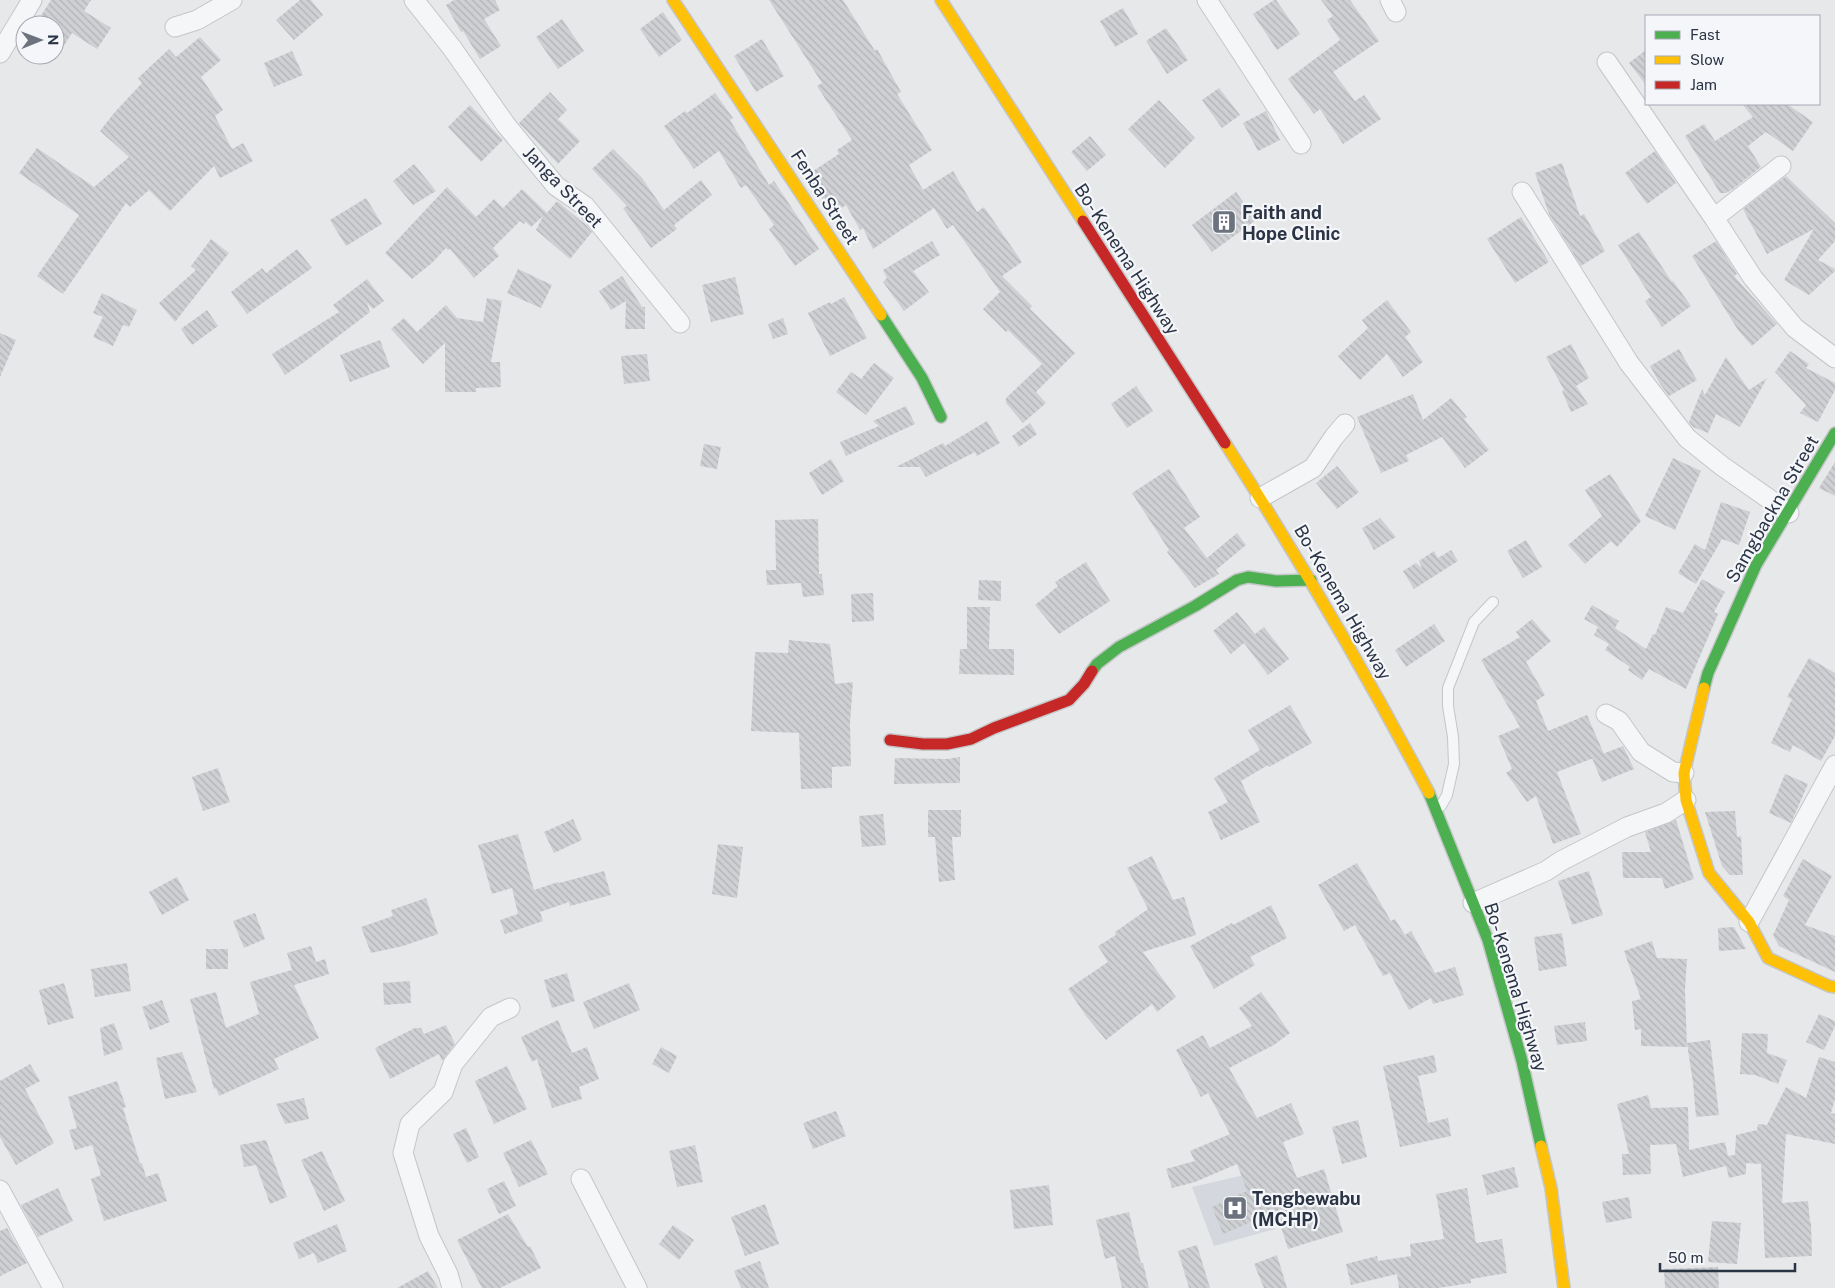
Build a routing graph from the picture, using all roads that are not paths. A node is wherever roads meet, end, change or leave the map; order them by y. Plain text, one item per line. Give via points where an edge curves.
1 (32, 0) edge
2 (232, 0) edge
3 (414, 0) edge
4 (673, 0) edge
5 (940, 0) edge
6 (1207, 0) edge
7 (175, 27) dead end
8 (0, 53) edge
9 (1607, 62) dead end
10 (1301, 144) dead end
11 (1781, 166) dead end
12 (1522, 192) dead end
13 (1714, 218) junction
14 (680, 324) dead end
15 (1835, 358) edge
16 (941, 417) dead end
17 (1345, 424) dead end
18 (1835, 433) edge
19 (1260, 498) junction
20 (1789, 513) junction
21 (1311, 580) junction
22 (1492, 602) dead end
23 (1606, 714) dead end
24 (890, 740) dead end
25 (1835, 765) edge
26 (1684, 773) junction
27 (1686, 800) junction
28 (1438, 812) junction
29 (1473, 904) junction
30 (1749, 922) junction
31 (1835, 987) edge
32 (510, 1008) dead end
33 (582, 1179) dead end
34 (0, 1190) edge
35 (53, 1288) edge
36 (452, 1288) edge
37 (638, 1288) edge
38 (1564, 1288) edge

1 - 8 street
2 - 7 street via 198,20
3 - 14 street, Janga Street via 506,125 556,186 585,206
4 - 16 main road, Fenba Street via 922,378
5 - 19 main road, Bo- Kenema Highway
6 - 10 street
9 - 13 street
11 - 13 street
12 - 20 street via 1630,363 1687,438
13 - 15 street via 1753,278 1795,328
17 - 19 street via 1313,468
18 - 20 main road, Samgbackna Street
19 - 21 main road, Bo- Kenema Highway
20 - 26 main road, Samgbackna Street via 1756,565 1708,673
21 - 24 main road via 1276,581 1248,577 1237,580 1120,647 1097,664 1069,700 971,738 947,744
21 - 28 main road, Bo- Kenema Highway via 1392,722
22 - 28 lane via 1474,622 1448,688 1454,764 1447,795
23 - 26 street via 1619,721 1641,752 1673,772
25 - 30 street
26 - 27 main road, Samgbackna Street
27 - 29 street via 1666,813 1627,827 1561,860 1546,871
27 - 30 main road, Samgbackna Street via 1709,873
28 - 29 main road, Bo- Kenema Highway
29 - 38 main road, Bo- Kenema Highway via 1488,940 1522,1061 1551,1188
30 - 31 main road, Samgbackna Street via 1768,958
32 - 36 street via 491,1017 453,1064 443,1092 410,1124 404,1153 429,1236
33 - 37 street
34 - 35 street

